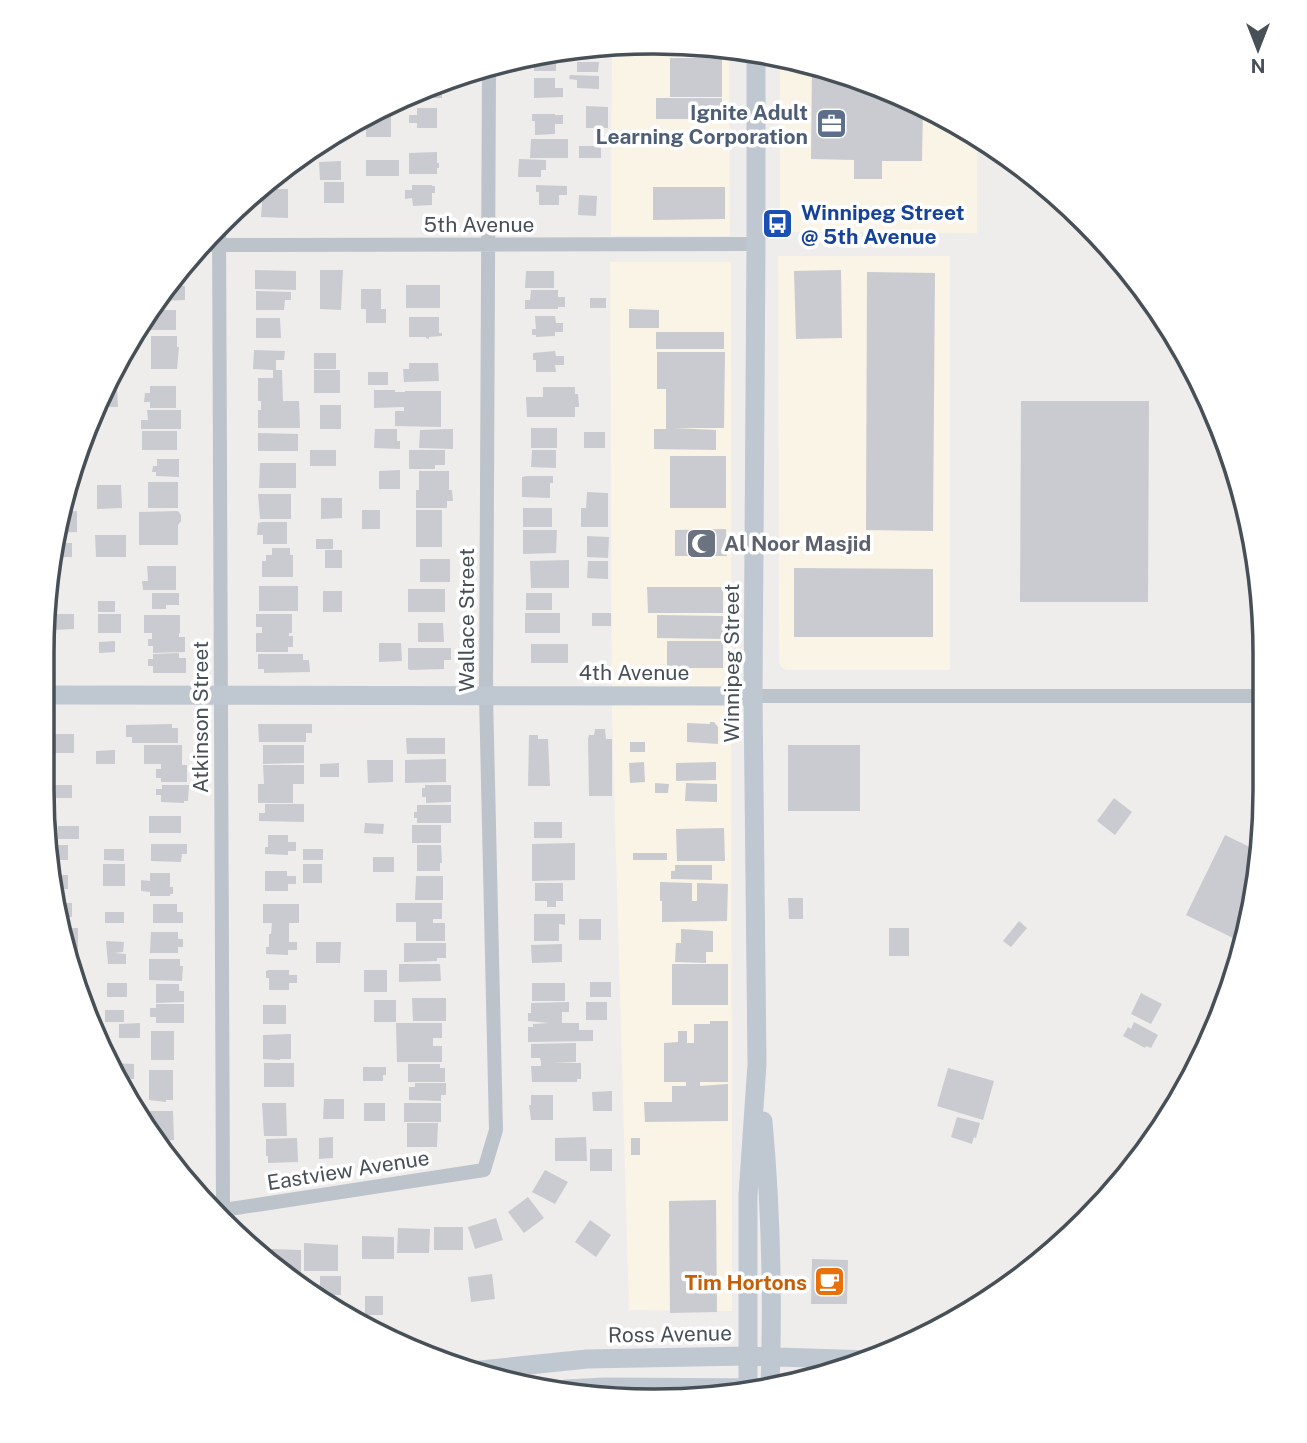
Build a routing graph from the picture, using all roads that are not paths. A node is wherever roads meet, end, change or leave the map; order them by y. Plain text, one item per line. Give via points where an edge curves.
1 (756, 63) edge
2 (489, 78) edge
3 (219, 244) joint
4 (756, 244) junction
5 (489, 245) junction
6 (222, 694) junction
7 (54, 695) edge
8 (486, 695) junction
9 (753, 696) junction
10 (1253, 696) edge
11 (757, 1064) junction
12 (484, 1170) joint
13 (220, 1203) edge
14 (226, 1209) edge
15 (747, 1356) junction
16 (771, 1356) junction
17 (840, 1359) edge
18 (499, 1368) edge
19 (772, 1377) edge
20 (748, 1381) edge
21 (621, 1387) edge
22 (667, 1388) edge

1 - 4 main road, Winnipeg Street
2 - 5 street, Wallace Street
3 - 5 street, 5th Avenue
3 - 6 street, Atkinson Street
4 - 5 street, 5th Avenue
4 - 9 main road, Winnipeg Street
5 - 8 street, Wallace Street
6 - 7 main road, 4th Avenue
6 - 8 main road, 4th Avenue
6 - 13 street, Atkinson Street
8 - 9 main road, 4th Avenue
8 - 12 street, Wallace Street via 496,1130
9 - 10 street, 4th Avenue
9 - 11 main road, Winnipeg Street
11 - 15 main road, Winnipeg Street via 748,1195
11 - 16 main road, Winnipeg Street via 768,1180
12 - 14 street, Eastview Avenue
15 - 16 main road, Ross Avenue
15 - 18 main road, Ross Avenue via 587,1359
15 - 20 main road, Winnipeg Street
16 - 17 main road, Ross Avenue
16 - 19 main road, Winnipeg Street
21 - 22 main road

